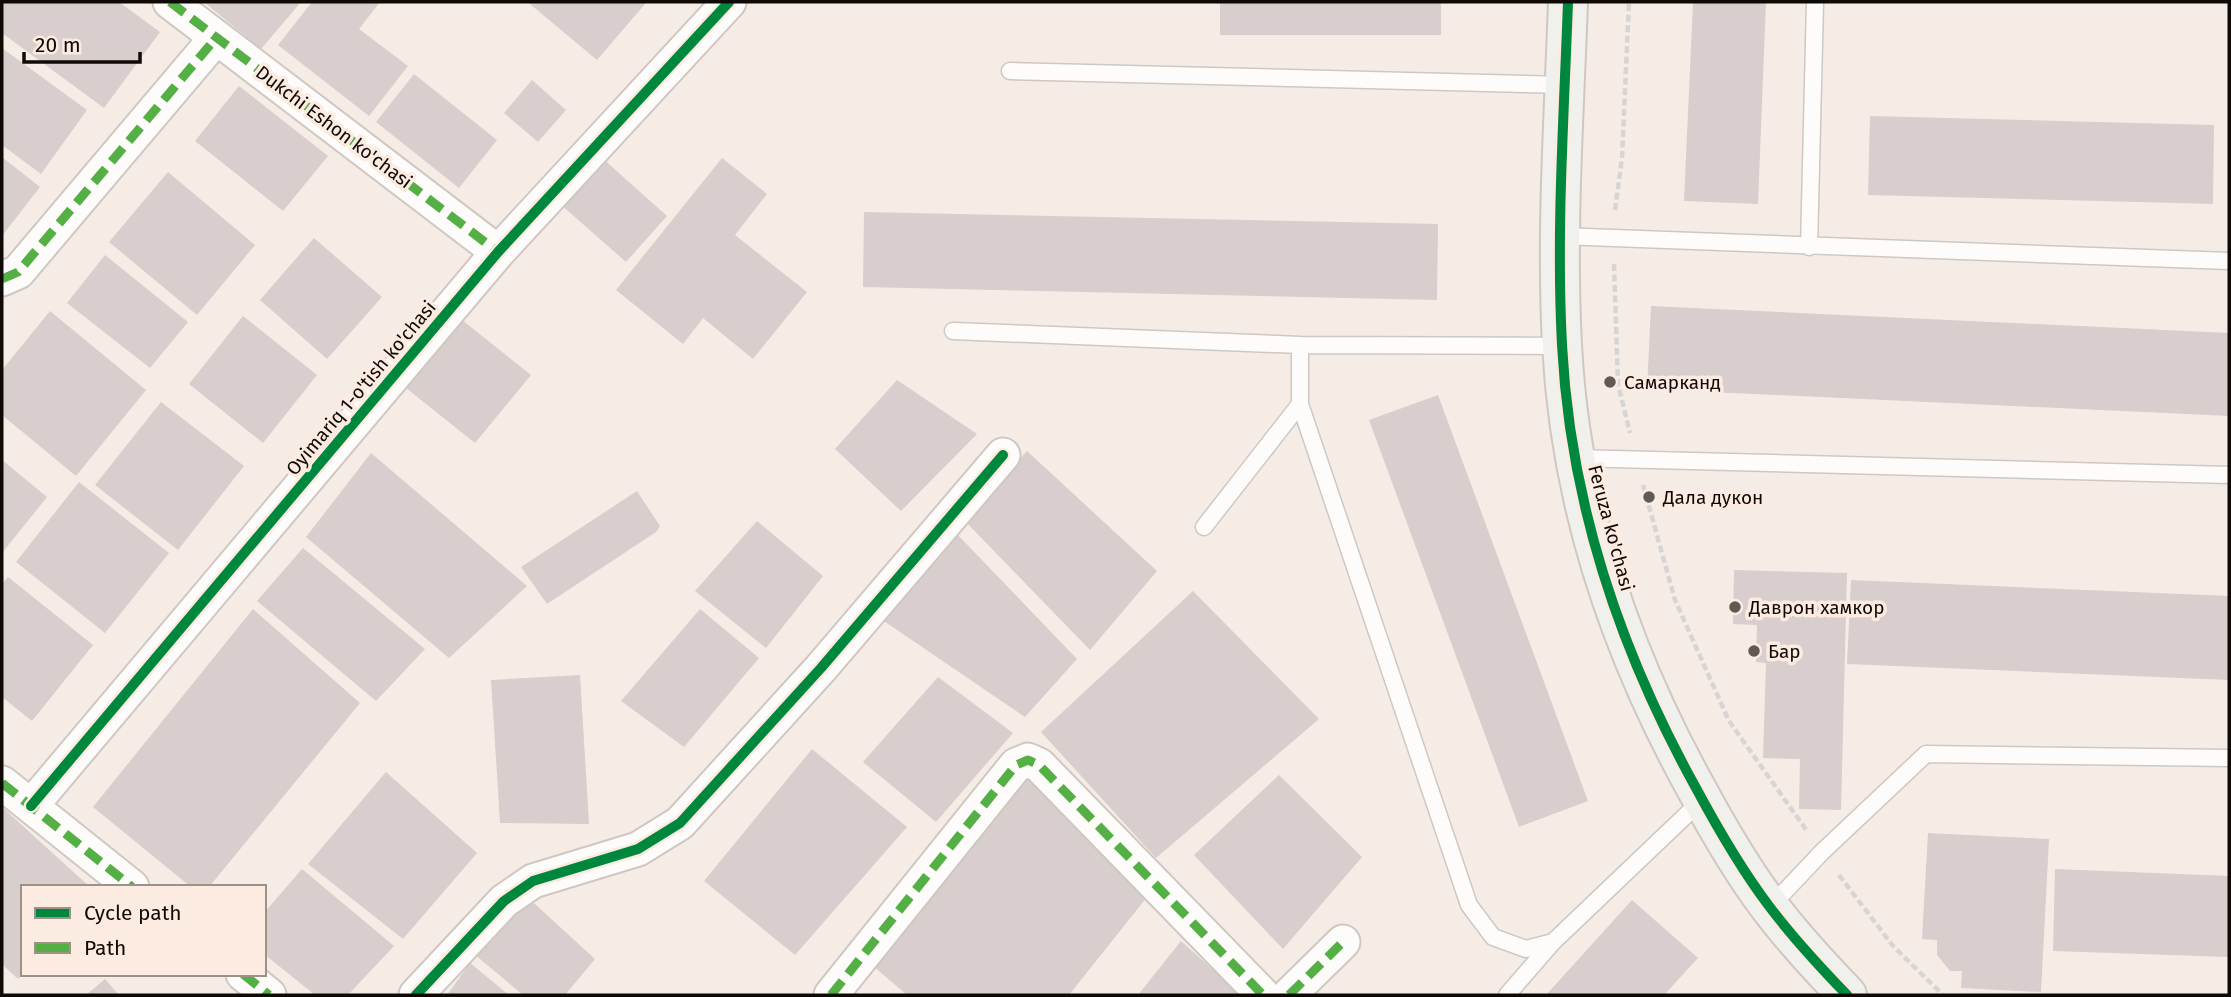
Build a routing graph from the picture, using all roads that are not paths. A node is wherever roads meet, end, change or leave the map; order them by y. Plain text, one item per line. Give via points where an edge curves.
1 (170, 2) edge
2 (729, 2) edge
3 (1568, 2) edge
4 (1815, 2) edge
5 (216, 37) junction
6 (1010, 71) dead end
7 (1565, 85) junction
8 (1560, 236) junction
9 (1809, 247) junction
10 (498, 252) junction
11 (2229, 261) edge
12 (2, 279) edge
13 (953, 331) dead end
14 (1300, 345) junction
15 (1562, 346) junction
16 (1300, 404) junction
17 (1003, 455) dead end
18 (1575, 458) junction
19 (2229, 475) edge
20 (1204, 527) dead end
21 (2229, 758) edge
22 (2, 783) edge
23 (1702, 800) junction
24 (31, 806) junction
25 (130, 885) edge
26 (1770, 907) junction
27 (1343, 942) dead end
28 (1553, 942) junction
29 (245, 976) edge
30 (269, 995) edge
31 (416, 995) edge
32 (831, 995) edge
33 (1263, 995) edge
34 (1289, 995) edge
35 (1507, 995) edge
36 (1847, 995) edge

1 - 5 street, Dukchi Eshon ko'chasi
2 - 10 street, Oyimariq 1-o'tish ko'chasi
3 - 7 street, Feruza ko'chasi
4 - 9 lane
5 - 10 street, Dukchi Eshon ko'chasi
5 - 12 street via 18,272
6 - 7 lane
7 - 8 street, Feruza ko'chasi
8 - 9 lane
8 - 15 street, Feruza ko'chasi
9 - 11 lane
10 - 24 street, Oyimariq 1-o'tish ko'chasi
13 - 14 lane
14 - 15 lane
14 - 16 lane
15 - 18 street, Feruza ko'chasi
16 - 20 lane
16 - 28 lane via 1469,905 1493,937 1525,949
17 - 31 street via 821,668 680,823 638,849 533,881 504,901
18 - 19 lane
18 - 23 street, Feruza ko'chasi via 1593,546 1623,633 1659,719
21 - 26 lane via 1926,754
22 - 24 street
23 - 26 street, Feruza ko'chasi
23 - 28 lane
24 - 25 street
26 - 36 street, Feruza ko'chasi
27 - 34 street
28 - 35 lane
29 - 30 street
32 - 33 street via 1016,765 1028,760 1039,765

